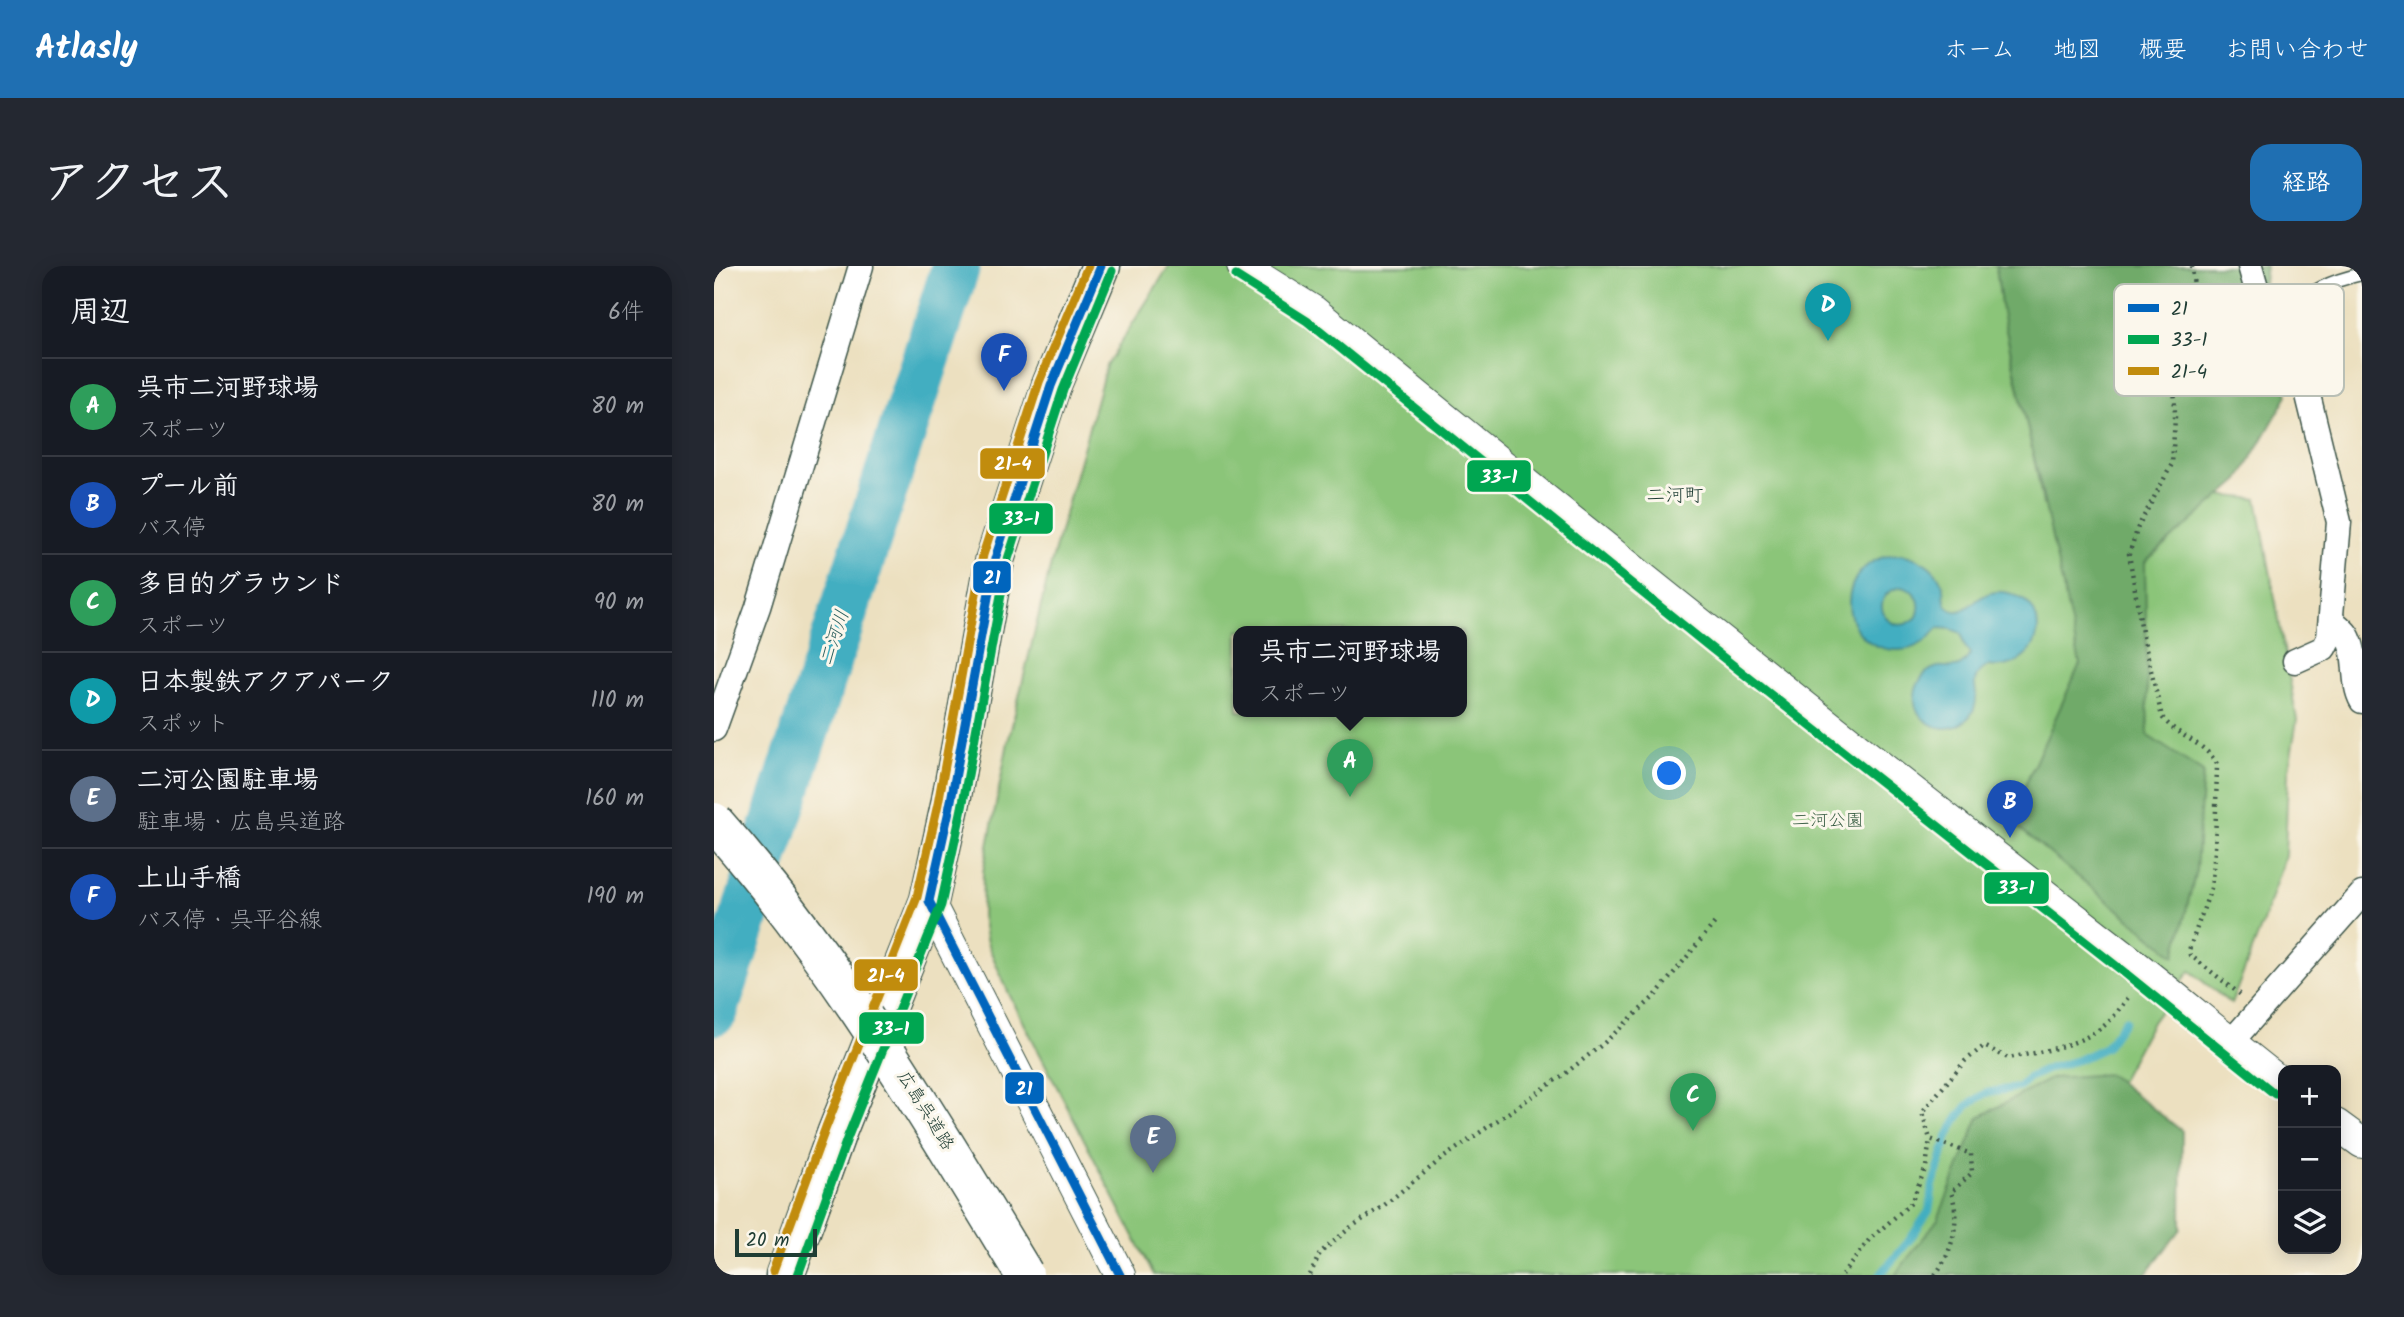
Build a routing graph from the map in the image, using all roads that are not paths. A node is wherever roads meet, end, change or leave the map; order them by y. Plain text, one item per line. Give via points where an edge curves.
1 (861, 266) edge
2 (1101, 266) edge
3 (1242, 266) edge
4 (2250, 266) edge
5 (2362, 274) edge
6 (2255, 284) edge
7 (2333, 284) edge
8 (2308, 396) edge
9 (2331, 620) junction
10 (2295, 661) dead end
11 (2362, 701) edge
12 (714, 729) edge
13 (714, 822) edge
14 (929, 901) junction
15 (2359, 903) edge
16 (2230, 1043) junction
17 (2278, 1080) edge
18 (2341, 1128) edge
19 (2362, 1143) edge
20 (1024, 1274) edge
21 (785, 1275) edge
22 (1120, 1275) edge

1 - 12 street via 758,607
2 - 14 main road via 1051,386 995,559
3 - 16 street via 1314,311
4 - 6 street
5 - 7 lane
8 - 9 street via 2339,522
9 - 10 street via 2324,648
9 - 11 street via 2347,635
13 - 20 main road, 広島呉道路, bridge via 836,975
14 - 21 main road
14 - 22 street
15 - 16 street
16 - 17 street
18 - 19 street

